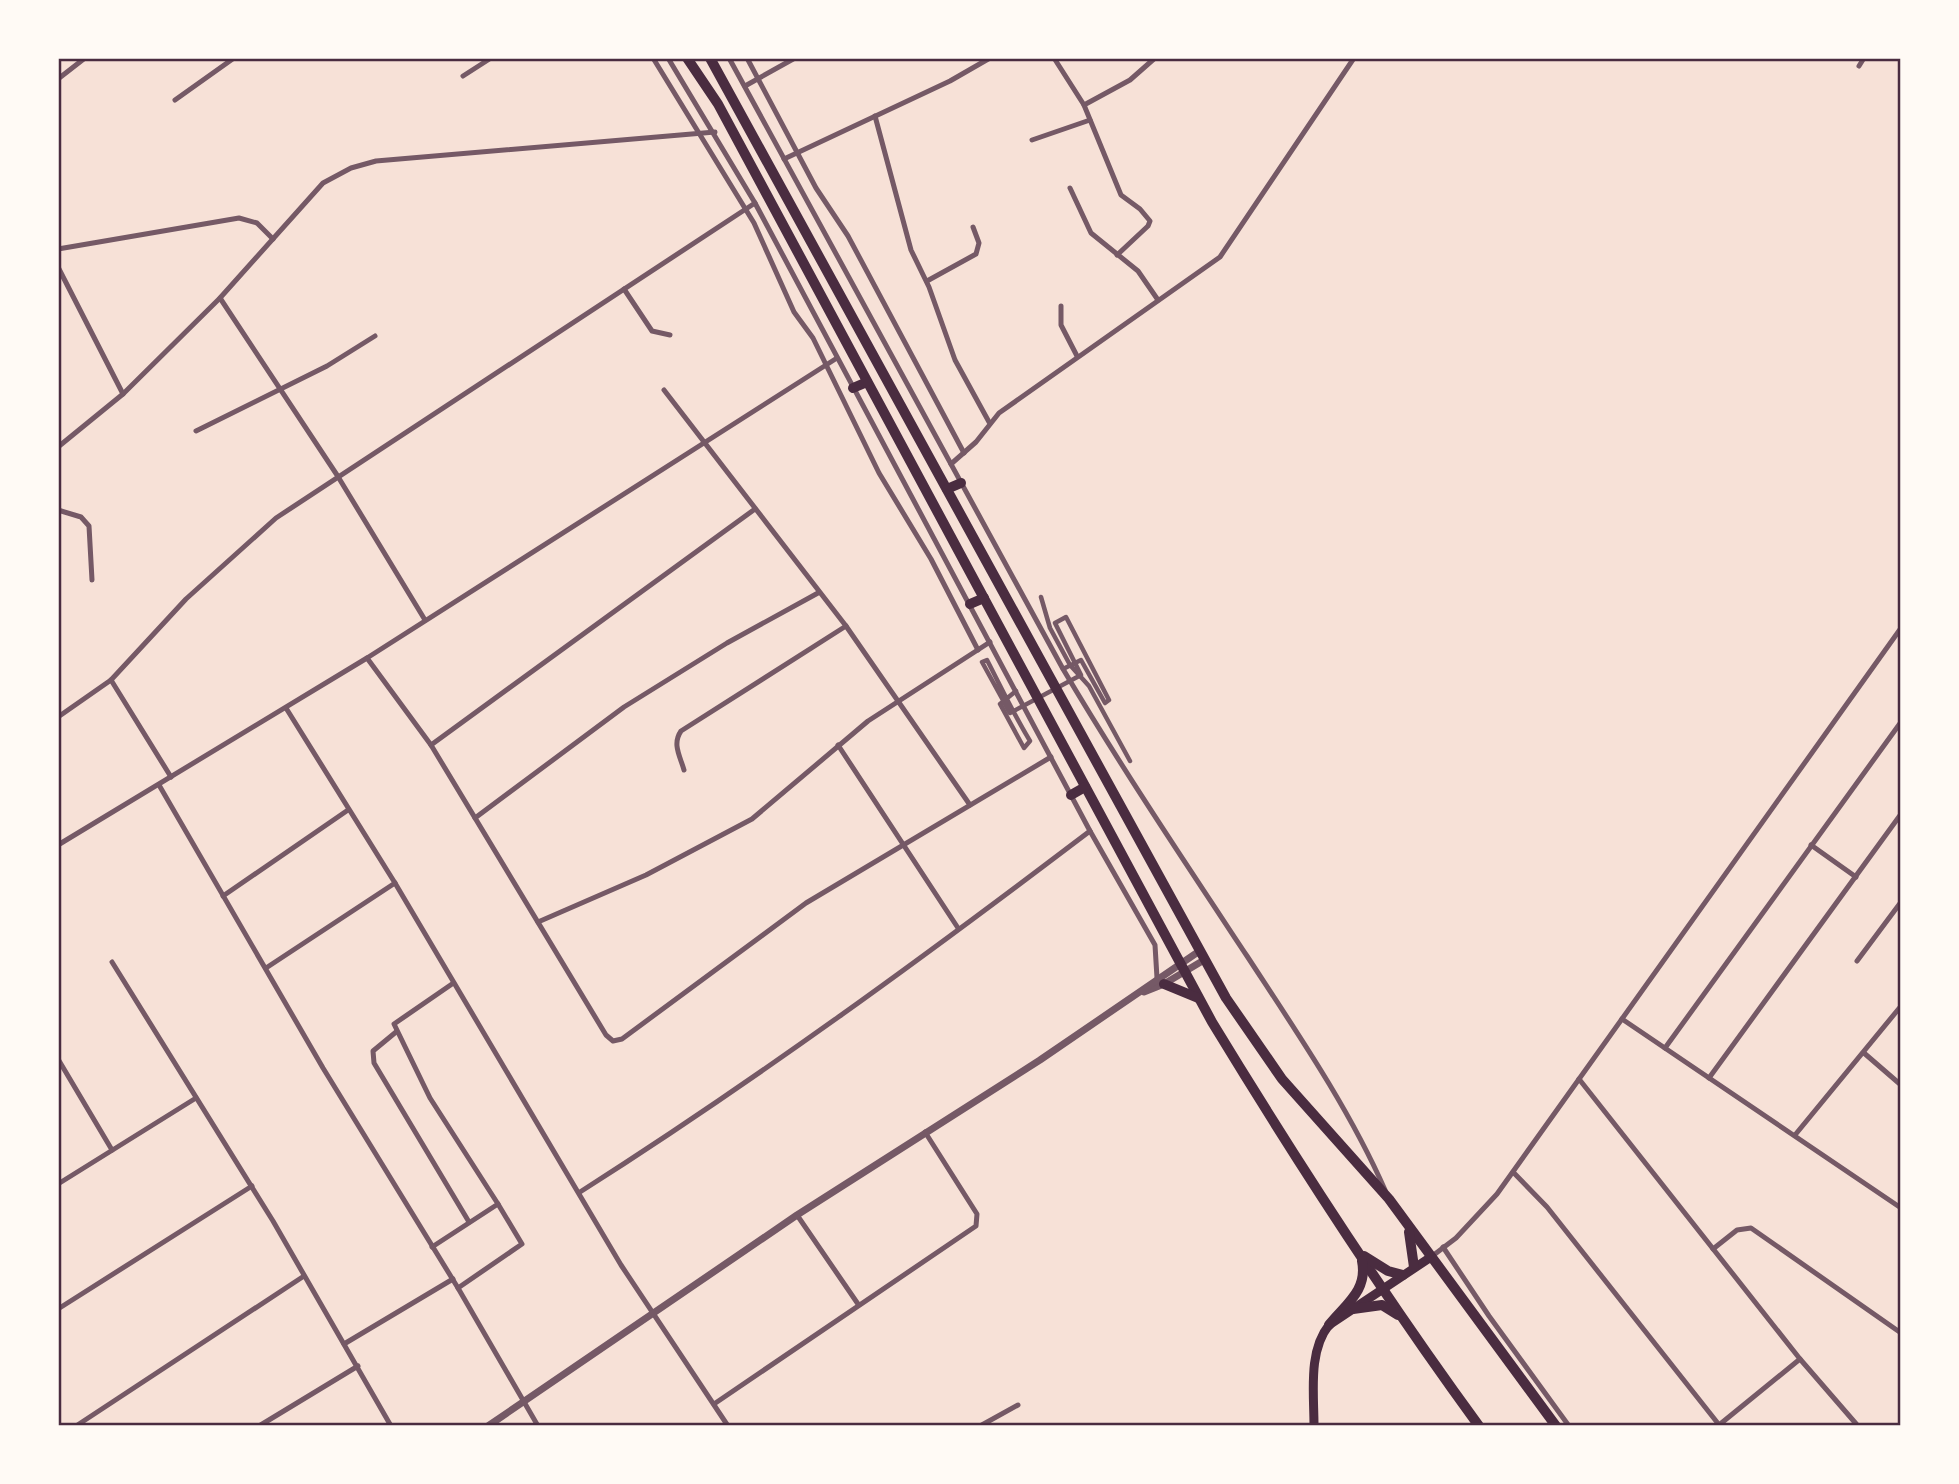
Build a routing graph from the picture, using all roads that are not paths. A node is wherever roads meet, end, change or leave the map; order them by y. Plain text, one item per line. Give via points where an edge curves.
1 (85, 58) edge
2 (234, 58) edge
3 (491, 58) edge
4 (653, 58) edge
5 (668, 58) edge
6 (687, 58) edge
7 (710, 58) edge
8 (729, 58) edge
9 (747, 58) edge
10 (795, 58) edge
11 (990, 58) edge
12 (1054, 58) edge
13 (1155, 58) edge
14 (1354, 58) edge
15 (1864, 58) edge
16 (1859, 66) dead end
17 (463, 76) dead end
18 (758, 78) junction
19 (58, 79) edge
20 (745, 86) junction
21 (175, 100) dead end
22 (1084, 105) junction
23 (875, 116) junction
24 (1090, 120) junction
25 (715, 132) junction
26 (702, 133) junction
27 (1031, 140) dead end
28 (796, 153) junction
29 (785, 159) junction
30 (1070, 188) dead end
31 (755, 203) junction
32 (746, 209) junction
33 (973, 227) dead end
34 (273, 239) junction
35 (58, 249) edge
36 (1117, 255) junction
37 (58, 267) edge
38 (927, 281) junction
39 (624, 289) junction
40 (220, 298) junction
41 (1158, 300) junction
42 (1061, 306) dead end
43 (670, 335) dead end
44 (375, 336) dead end
45 (1077, 356) junction
46 (837, 358) junction
47 (826, 365) junction
48 (867, 382) junction
49 (281, 388) junction
50 (853, 388) junction
51 (664, 390) dead end
52 (123, 394) junction
53 (989, 422) junction
54 (196, 430) dead end
55 (706, 444) junction
56 (58, 447) edge
57 (964, 453) junction
58 (951, 464) junction
59 (337, 475) junction
60 (961, 483) junction
61 (947, 489) junction
62 (755, 509) junction
63 (58, 510) edge
64 (92, 580) dead end
65 (818, 593) junction
66 (1041, 597) dead end
67 (984, 598) junction
68 (970, 604) junction
69 (425, 620) junction
70 (846, 626) junction
71 (1901, 628) edge
72 (990, 642) junction
73 (978, 650) junction
74 (367, 658) junction
75 (1070, 665) junction
76 (1063, 668) junction
77 (111, 680) junction
78 (1016, 691) junction
79 (899, 701) junction
80 (286, 708) junction
81 (58, 717) edge
82 (1901, 722) edge
83 (431, 745) junction
84 (838, 746) junction
85 (1051, 757) junction
86 (1130, 761) dead end
87 (684, 770) dead end
88 (171, 777) junction
89 (159, 785) junction
90 (1085, 787) junction
91 (1071, 795) junction
92 (970, 805) junction
93 (348, 810) junction
94 (1901, 814) edge
95 (475, 818) junction
96 (1090, 831) junction
97 (902, 843) junction
98 (58, 845) edge
99 (1811, 845) junction
100 (1856, 877) junction
101 (395, 883) junction
102 (223, 896) junction
103 (1901, 902) edge
104 (538, 922) junction
105 (958, 928) junction
106 (1201, 956) junction
107 (1857, 961) dead end
108 (113, 962) dead end
109 (266, 968) junction
110 (1182, 968) junction
111 (1161, 981) junction
112 (452, 984) junction
113 (1199, 998) junction
114 (1901, 1006) edge
115 (1622, 1019) junction
116 (396, 1032) junction
117 (1665, 1048) junction
118 (1864, 1053) junction
119 (58, 1059) edge
120 (1709, 1078) junction
121 (1579, 1079) junction
122 (1901, 1085) edge
123 (196, 1098) junction
124 (925, 1132) junction
125 (1795, 1135) junction
126 (112, 1150) junction
127 (1513, 1172) junction
128 (58, 1184) edge
129 (252, 1186) junction
130 (580, 1192) junction
131 (1389, 1199) junction
132 (498, 1204) junction
133 (1901, 1208) edge
134 (797, 1215) junction
135 (1406, 1222) junction
136 (469, 1223) junction
137 (432, 1247) junction
138 (1443, 1247) junction
139 (1713, 1249) junction
140 (1361, 1254) junction
141 (1430, 1257) junction
142 (1414, 1267) junction
143 (1403, 1275) junction
144 (304, 1276) junction
145 (453, 1279) junction
146 (458, 1288) junction
147 (1383, 1289) junction
148 (858, 1304) junction
149 (58, 1309) edge
150 (1353, 1309) junction
151 (653, 1315) junction
152 (1404, 1321) junction
153 (1329, 1325) junction
154 (1901, 1333) edge
155 (344, 1344) junction
156 (1800, 1359) junction
157 (358, 1366) junction
158 (523, 1403) junction
159 (713, 1404) junction
160 (1018, 1405) dead end
161 (76, 1426) edge
162 (259, 1426) edge
163 (391, 1426) edge
164 (488, 1426) edge
165 (538, 1426) edge
166 (728, 1426) edge
167 (980, 1426) edge
168 (1314, 1426) edge
169 (1479, 1426) edge
170 (1556, 1426) edge
171 (1569, 1426) edge
172 (1720, 1426) edge
173 (1858, 1426) edge

1 - 19 street
2 - 21 street
3 - 17 street
4 - 26 street
5 - 25 street
6 - 48 highway via 718,104
7 - 61 highway
8 - 20 street
9 - 18 street
10 - 18 street
11 - 23 street
12 - 22 street
13 - 22 street via 1130,80
14 - 41 street via 1220,257
15 - 16 street
18 - 20 street
18 - 28 street
20 - 29 street
22 - 24 street
23 - 28 street
23 - 38 street via 911,250
24 - 27 street
24 - 36 street via 1121,195 1150,221
25 - 26 street
25 - 31 street
26 - 32 street
26 - 34 street via 376,161 351,167 323,183
28 - 29 street
28 - 57 street via 848,236
29 - 58 street
30 - 36 street via 1091,233
31 - 32 street
31 - 46 street
32 - 39 street
32 - 47 street via 794,312
33 - 38 street via 979,243 976,254
34 - 35 street via 257,223 239,218
34 - 40 street
36 - 41 street via 1138,271
37 - 52 street
38 - 53 street via 955,360
39 - 43 street via 652,331
39 - 59 street
40 - 49 street
40 - 52 street
41 - 45 street
42 - 45 street via 1061,325
44 - 49 street
45 - 53 street
46 - 47 street
46 - 50 street
47 - 55 street
47 - 73 street via 879,472
48 - 50 highway
48 - 67 highway
49 - 54 street
49 - 59 street
50 - 68 street
51 - 55 street
52 - 56 street
53 - 57 street
55 - 62 street
55 - 69 street
57 - 58 street
58 - 60 street
59 - 69 street
59 - 77 street via 225,561
60 - 61 highway
60 - 76 street
61 - 106 highway
62 - 65 street
62 - 83 street
63 - 64 street via 81,517 89,526
65 - 70 street
65 - 95 street via 624,707
66 - 75 street via 1050,628
67 - 68 highway
67 - 90 highway
68 - 72 street
69 - 74 street
70 - 79 street
70 - 87 street via 681,731 676,747
71 - 115 street
72 - 73 street
72 - 78 street
73 - 79 street
74 - 80 street
74 - 83 street
75 - 76 street
75 - 78 street via 1081,660 1105,703 1109,700 1066,617 1055,623 1071,654 1076,664 1081,675 1010,713 1004,703 999,693 994,682 982,662 987,660 1005,694 1011,706 1015,716 1030,741 1024,748 1000,704 1008,698
75 - 86 street via 1089,686
76 - 131 street via 1119,764 1291,1023 1371,1159
77 - 81 street
77 - 88 street
78 - 85 street
79 - 84 street
79 - 92 street
80 - 88 street
80 - 93 street
82 - 99 street
83 - 95 street
84 - 97 street
84 - 104 street via 752,819 633,881
85 - 91 street
85 - 92 street
88 - 89 street
89 - 98 street
89 - 102 street
90 - 91 highway
90 - 110 highway
91 - 96 street
92 - 97 street
93 - 101 street
93 - 102 street
94 - 100 street
95 - 104 street
96 - 105 street
96 - 111 street via 1155,945
97 - 104 street via 806,904 617,1041 606,1035
97 - 105 street
99 - 100 street
99 - 117 street
100 - 120 street
101 - 109 street
101 - 112 street
102 - 109 street
103 - 107 street
105 - 130 street via 815,1036
106 - 110 street
106 - 131 highway via 1258,1048
108 - 123 street
109 - 137 street
110 - 111 street
110 - 113 highway
111 - 113 highway
111 - 124 street
112 - 116 street via 396,1020
112 - 130 street
113 - 140 highway via 1285,1142
114 - 118 street
115 - 117 street
115 - 121 street
116 - 132 street via 430,1098
116 - 136 street via 373,1051 374,1063
117 - 120 street
118 - 122 street
118 - 125 street
119 - 126 street
120 - 125 street
121 - 127 street
121 - 139 street
123 - 126 street
123 - 129 street
124 - 134 street
124 - 148 street via 977,1214 976,1226
125 - 133 street
126 - 128 street
127 - 138 street via 1489,1203
127 - 172 street via 1547,1207
129 - 144 street
129 - 149 street
130 - 151 street
131 - 135 highway
132 - 136 street
132 - 146 street via 522,1244
134 - 148 street
134 - 151 street
135 - 141 highway
135 - 142 highway
136 - 137 street
137 - 145 street
138 - 141 street
138 - 171 street
139 - 154 street via 1738,1230 1751,1228
139 - 156 street
140 - 143 highway
140 - 147 highway
140 - 153 highway via 1361,1287
141 - 142 main road
141 - 170 highway
142 - 143 main road
143 - 147 main road
144 - 155 street
144 - 161 street
145 - 146 street
145 - 155 street
146 - 158 street
147 - 150 main road
147 - 152 highway
148 - 159 street
150 - 152 highway via 1382,1305
150 - 153 main road
151 - 158 street
151 - 159 street
152 - 169 highway
153 - 168 main road via 1316,1348
155 - 157 street
156 - 172 street
156 - 173 street
157 - 162 street
157 - 163 street
158 - 164 street
158 - 165 street
159 - 166 street
160 - 167 street

